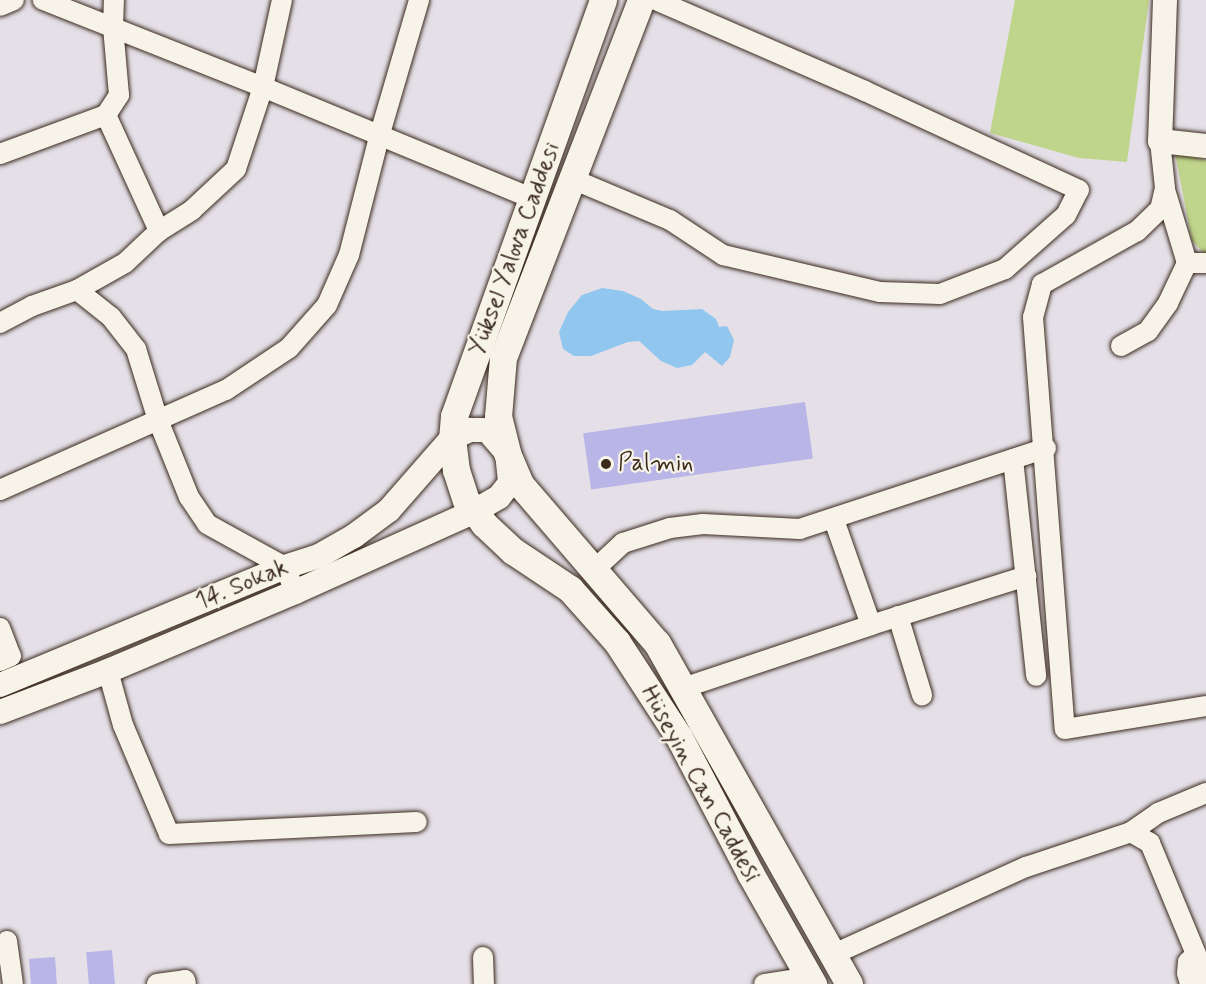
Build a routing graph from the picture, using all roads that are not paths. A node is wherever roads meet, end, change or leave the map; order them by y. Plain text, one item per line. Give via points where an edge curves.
1 (14, 0) edge
2 (43, 0) edge
3 (114, 0) edge
4 (282, 0) edge
5 (419, 0) edge
6 (603, 0) edge
7 (641, 0) edge
8 (656, 0) edge
9 (1165, 0) edge
10 (0, 6) edge
11 (113, 27) junction
12 (263, 87) junction
13 (106, 115) junction
14 (379, 136) junction
15 (1160, 141) junction
16 (1206, 146) edge
17 (0, 154) edge
18 (570, 178) junction
19 (1165, 188) junction
20 (533, 199) junction
21 (159, 231) junction
22 (1197, 263) edge
23 (77, 290) junction
24 (0, 322) edge
25 (1121, 345) dead end
26 (159, 420) junction
27 (452, 438) junction
28 (1046, 448) junction
29 (507, 453) junction
30 (1013, 459) junction
31 (520, 484) joint
32 (0, 490) edge
33 (470, 506) junction
34 (834, 520) junction
35 (429, 533) junction
36 (513, 551) junction
37 (285, 567) junction
38 (595, 569) junction
39 (1026, 576) junction
40 (295, 592) junction
41 (898, 616) junction
42 (871, 625) junction
43 (0, 628) edge
44 (0, 661) edge
45 (108, 671) junction
46 (1036, 676) dead end
47 (0, 685) edge
48 (683, 688) junction
49 (922, 695) dead end
50 (1206, 706) edge
51 (0, 712) edge
52 (1206, 793) edge
53 (417, 822) dead end
54 (1131, 831) junction
55 (2, 941) edge
56 (834, 954) junction
57 (1196, 954) junction
58 (483, 957) dead end
59 (1206, 978) edge
60 (811, 980) edge
61 (13, 984) edge
62 (157, 984) edge
63 (186, 984) edge
64 (484, 984) edge
65 (764, 984) edge
66 (849, 984) edge
67 (1190, 984) edge

1 - 10 street
2 - 11 street
3 - 11 street
4 - 12 street
5 - 14 street
6 - 20 main road, Yüksel Yalova Caddesi
7 - 18 main road, Yüksel Yalova Caddesi
8 - 18 street via 1079,190 1066,215 1005,269 940,294 880,292 723,255 670,220
9 - 15 street
11 - 12 street
11 - 13 street via 119,95
12 - 14 street
12 - 21 street via 236,169 192,210
13 - 17 street
13 - 21 street
14 - 20 street
14 - 26 street via 349,255 327,305 289,348 226,390
15 - 16 street
15 - 19 street
18 - 29 main road, Yüksel Yalova Caddesi via 503,357 498,417
19 - 22 street
19 - 28 street via 1160,209 1137,231 1042,284 1034,317
20 - 27 main road, Yüksel Yalova Caddesi via 454,416
21 - 23 street via 125,263
22 - 25 street via 1148,331
23 - 24 street
23 - 26 street via 111,317 136,349
26 - 32 street
26 - 37 street via 189,497 207,524
27 - 29 street via 470,430 487,430
27 - 33 main road, Yüksel Yalova Caddesi via 456,470
27 - 37 street, 14. Sokak via 389,510 328,551
28 - 30 street
28 - 50 street via 1065,729
29 - 31 main road, Yüksel Yalova Caddesi
29 - 33 street via 510,483 499,497
30 - 34 street
30 - 39 street
31 - 38 main road, Hüseyin Can Caddesi
33 - 35 street, 14. Sokak
33 - 36 main road, Hüseyin Can Caddesi
34 - 38 street via 800,529 703,524 670,528 623,543
34 - 42 street
35 - 36 street via 470,531
35 - 40 street, 14. Sokak
36 - 60 main road, Hüseyin Can Caddesi via 570,590 617,642 679,736
37 - 40 street
37 - 47 street, 14. Sokak
38 - 48 main road, Hüseyin Can Caddesi via 657,643
39 - 41 street
39 - 46 street
40 - 45 street, 14. Sokak
41 - 42 street
41 - 49 street
42 - 48 street
43 - 44 street via 11,656
45 - 51 street, 14. Sokak
45 - 53 street via 123,725 169,834
48 - 56 main road, Hüseyin Can Caddesi
52 - 54 street via 1158,813
54 - 56 street via 1026,867
54 - 57 street via 1150,843
55 - 61 street
56 - 66 main road, Hüseyin Can Caddesi
57 - 59 street
57 - 67 street via 1188,962
58 - 64 street
60 - 65 street
62 - 63 street via 185,980

